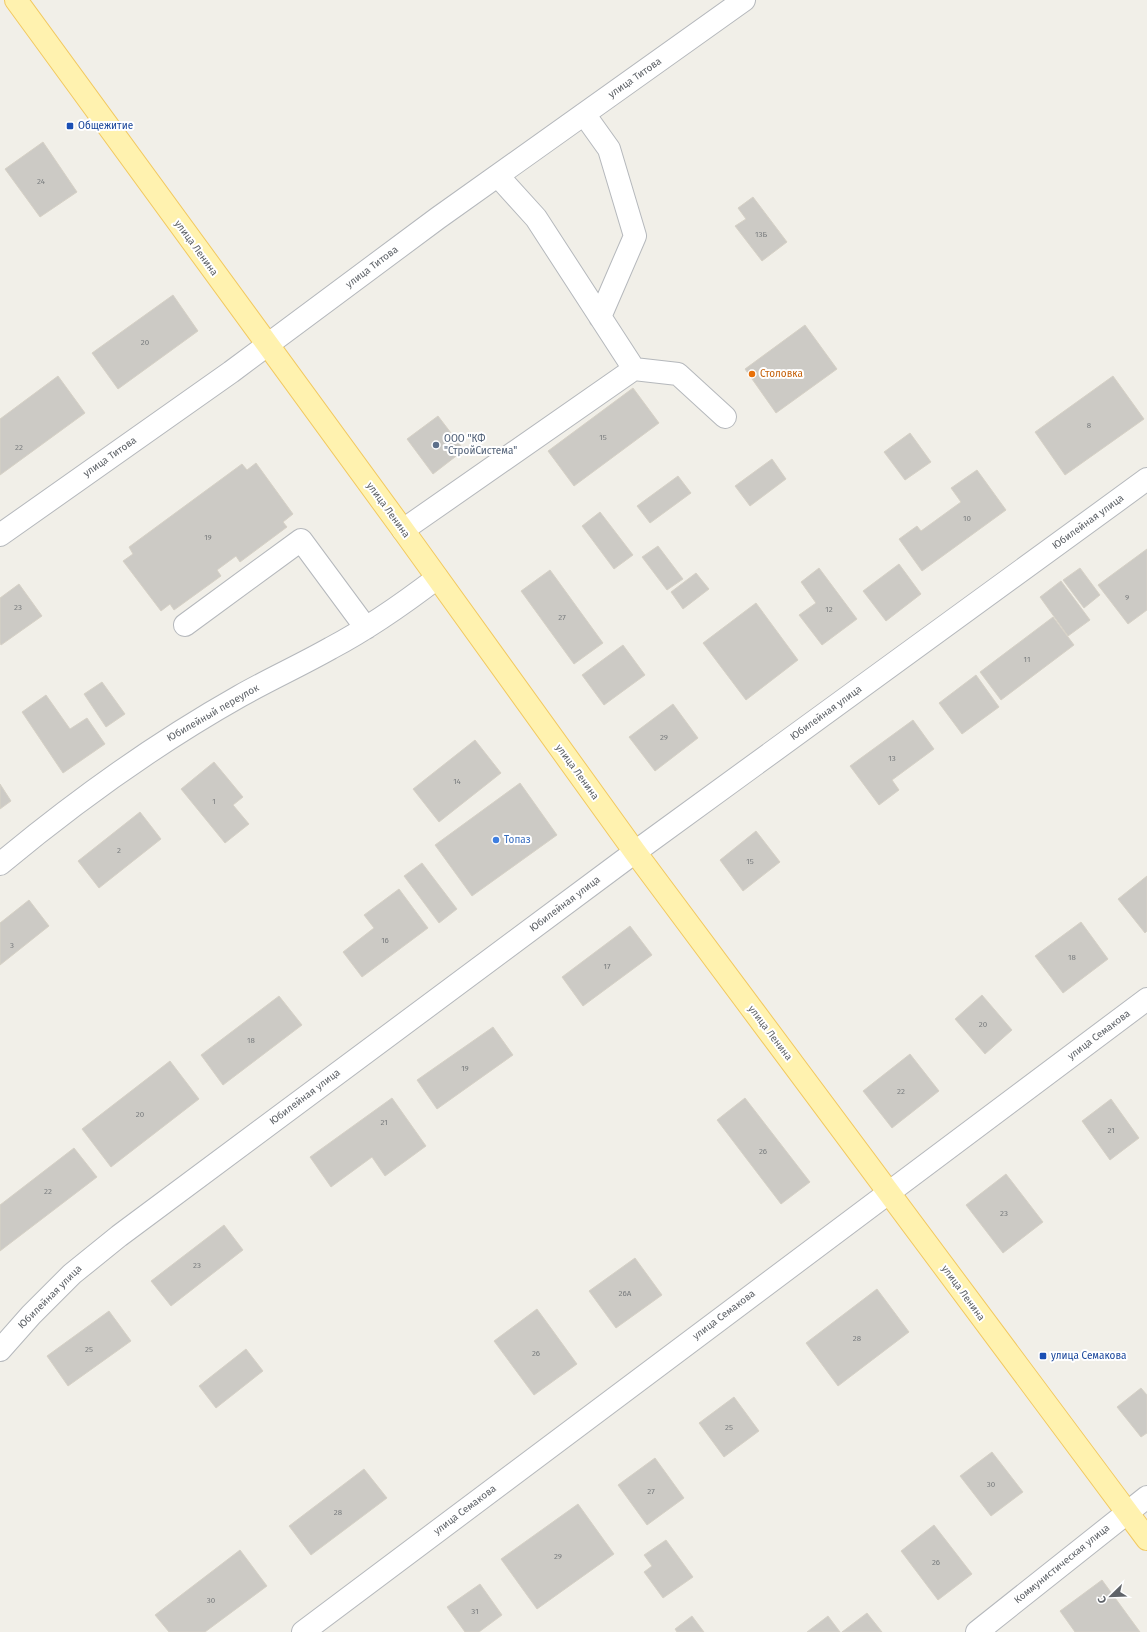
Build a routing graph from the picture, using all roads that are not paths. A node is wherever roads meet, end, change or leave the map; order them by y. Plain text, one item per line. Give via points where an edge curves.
1 (16, 0) edge
2 (744, 0) edge
3 (584, 114) junction
4 (498, 176) junction
5 (600, 317) junction
6 (267, 345) junction
7 (634, 368) junction
8 (725, 417) dead end
9 (1147, 479) edge
10 (2, 528) edge
11 (403, 530) junction
12 (437, 578) junction
13 (185, 625) dead end
14 (366, 628) junction
15 (635, 852) junction
16 (0, 864) edge
17 (1147, 999) edge
18 (889, 1192) junction
19 (0, 1350) edge
20 (1147, 1496) edge
21 (1127, 1512) junction
22 (1147, 1539) edge
23 (303, 1632) edge
24 (977, 1632) edge

1 - 6 main road, улица Ленина
2 - 3 street, улица Титова
3 - 4 street, улица Титова
3 - 5 street via 609,149 635,236
4 - 5 street via 536,218
4 - 6 street, улица Титова
5 - 7 street
6 - 10 street, улица Титова
6 - 11 main road, улица Ленина
7 - 8 street via 678,374
7 - 11 street
9 - 15 street, Юбилейная улица
11 - 12 main road, улица Ленина
12 - 14 street, Юбилейный переулок via 405,603
12 - 15 main road, улица Ленина
13 - 14 street via 301,540
14 - 16 street, Юбилейный переулок via 241,695 170,737 100,784
15 - 18 main road, улица Ленина
15 - 19 street, Юбилейная улица via 119,1236 72,1274
17 - 18 street, улица Семакова
18 - 21 main road, улица Ленина
18 - 23 street, улица Семакова
20 - 21 street, Коммунистическая улица
21 - 22 main road, улица Ленина
21 - 24 street, Коммунистическая улица

